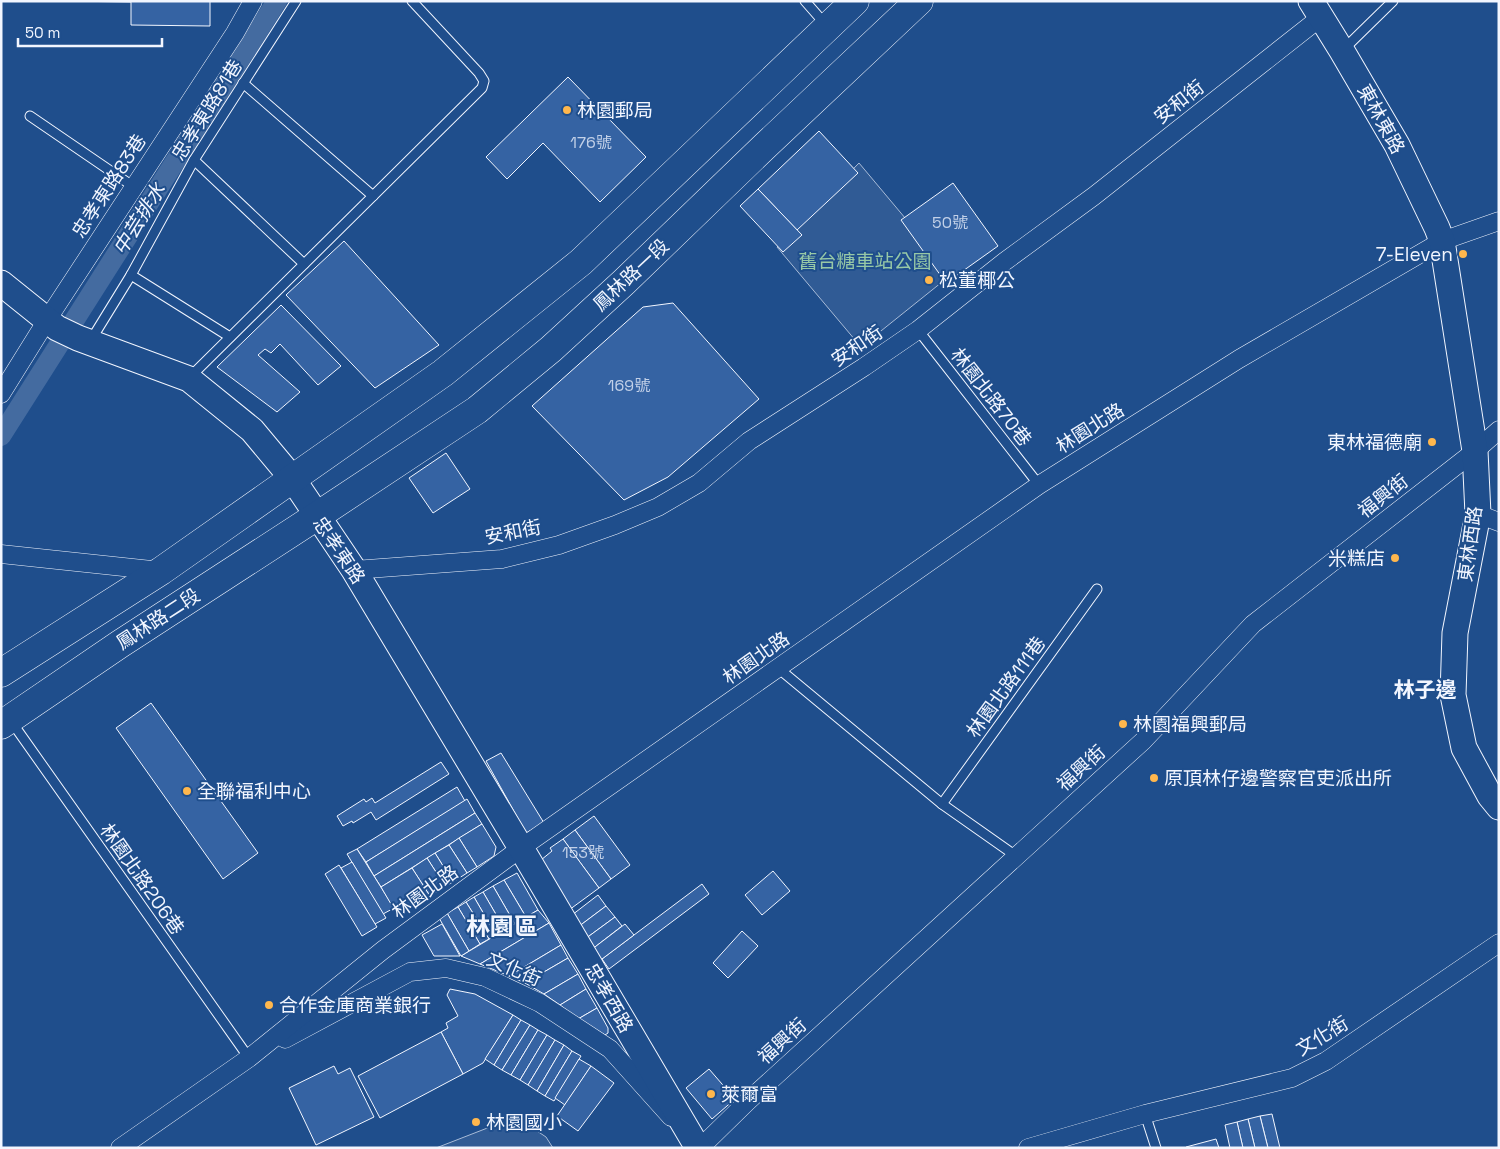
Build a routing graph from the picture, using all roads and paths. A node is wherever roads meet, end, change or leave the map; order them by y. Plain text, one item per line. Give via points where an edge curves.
1 (254, 1) edge
2 (296, 1) edge
3 (412, 1) edge
4 (805, 1) edge
5 (855, 1) edge
6 (920, 1) edge
7 (1394, 1) edge
8 (1316, 9) edge
9 (828, 27) junction
10 (1342, 51) junction
11 (243, 83) junction
12 (30, 116) dead end
13 (194, 160) junction
14 (134, 188) junction
15 (373, 196) junction
16 (1499, 222) edge
17 (1442, 241) junction
18 (304, 264) junction
19 (131, 275) junction
20 (1, 282) edge
21 (918, 330) junction
22 (68, 332) junction
23 (230, 337) junction
24 (189, 378) junction
25 (1, 394) edge
26 (1499, 430) edge
27 (1474, 452) junction
28 (292, 478) junction
29 (1039, 485) junction
30 (317, 516) junction
31 (1488, 518) edge
32 (1, 554) edge
33 (354, 570) junction
34 (161, 571) junction
35 (1097, 589) dead end
36 (778, 668) junction
37 (1, 673) edge
38 (5, 722) edge
39 (942, 804) junction
40 (1499, 807) edge
41 (521, 848) junction
42 (1016, 856) junction
43 (1499, 943) edge
44 (249, 1058) junction
45 (1145, 1114) junction
46 (120, 1148) edge
47 (698, 1148) edge
48 (1028, 1148) edge
49 (1156, 1148) edge

1 - 14 street, 忠孝東路83巷
2 - 11 lane, 忠孝東路81巷
3 - 15 lane via 484,81 482,88
4 - 9 lane
5 - 9 main road
6 - 30 main road, 鳳林路一段 via 550,349 477,410
7 - 10 lane
8 - 10 street, 東林東路
8 - 21 street, 安和街 via 1094,196
9 - 28 main road via 581,262 443,373
10 - 17 street, 東林東路 via 1397,145
11 - 13 lane, 忠孝東路81巷
11 - 15 lane
12 - 14 lane
13 - 18 lane
13 - 19 lane, 忠孝東路81巷
14 - 22 street, 忠孝東路83巷
15 - 18 lane
16 - 17 street, 林園北路
17 - 27 street, 東林西路
17 - 29 street, 林園北路 via 1239,359
18 - 23 lane
19 - 22 lane, 忠孝東路81巷
19 - 23 lane
20 - 22 street, 忠孝東路
21 - 29 lane, 林園北路70巷
21 - 33 street, 安和街 via 749,441 699,483 658,507 559,544 502,559
22 - 24 street, 忠孝東路
22 - 25 street, 忠孝東路83巷
23 - 24 lane
24 - 28 street, 忠孝東路 via 252,430
26 - 27 street, 福興街
27 - 31 street, 東林西路
27 - 42 street, 福興街 via 1253,624 1143,741
28 - 30 street, 忠孝東路
28 - 34 main road, 鳳林路二段
29 - 36 street, 林園北路
30 - 33 street, 忠孝東路
30 - 38 main road, 鳳林路二段
31 - 40 street, 東林西路 via 1455,633 1453,695 1464,748
32 - 34 street
33 - 41 street, 忠孝東路
34 - 37 main road, 鳳林路二段
35 - 39 lane, 林園北路111巷
36 - 39 lane
36 - 41 street, 林園北路
38 - 44 lane, 林園北路206巷
39 - 42 lane
41 - 44 street, 林園北路 via 383,950
41 - 47 street, 忠孝西路
42 - 47 street, 福興街
43 - 45 street, 文化街 via 1326,1062 1292,1078
44 - 46 street, 林園北路
44 - 47 street, 文化街 via 410,972 446,968 485,977 540,1003 610,1049
45 - 48 street, 文化街
45 - 49 lane

